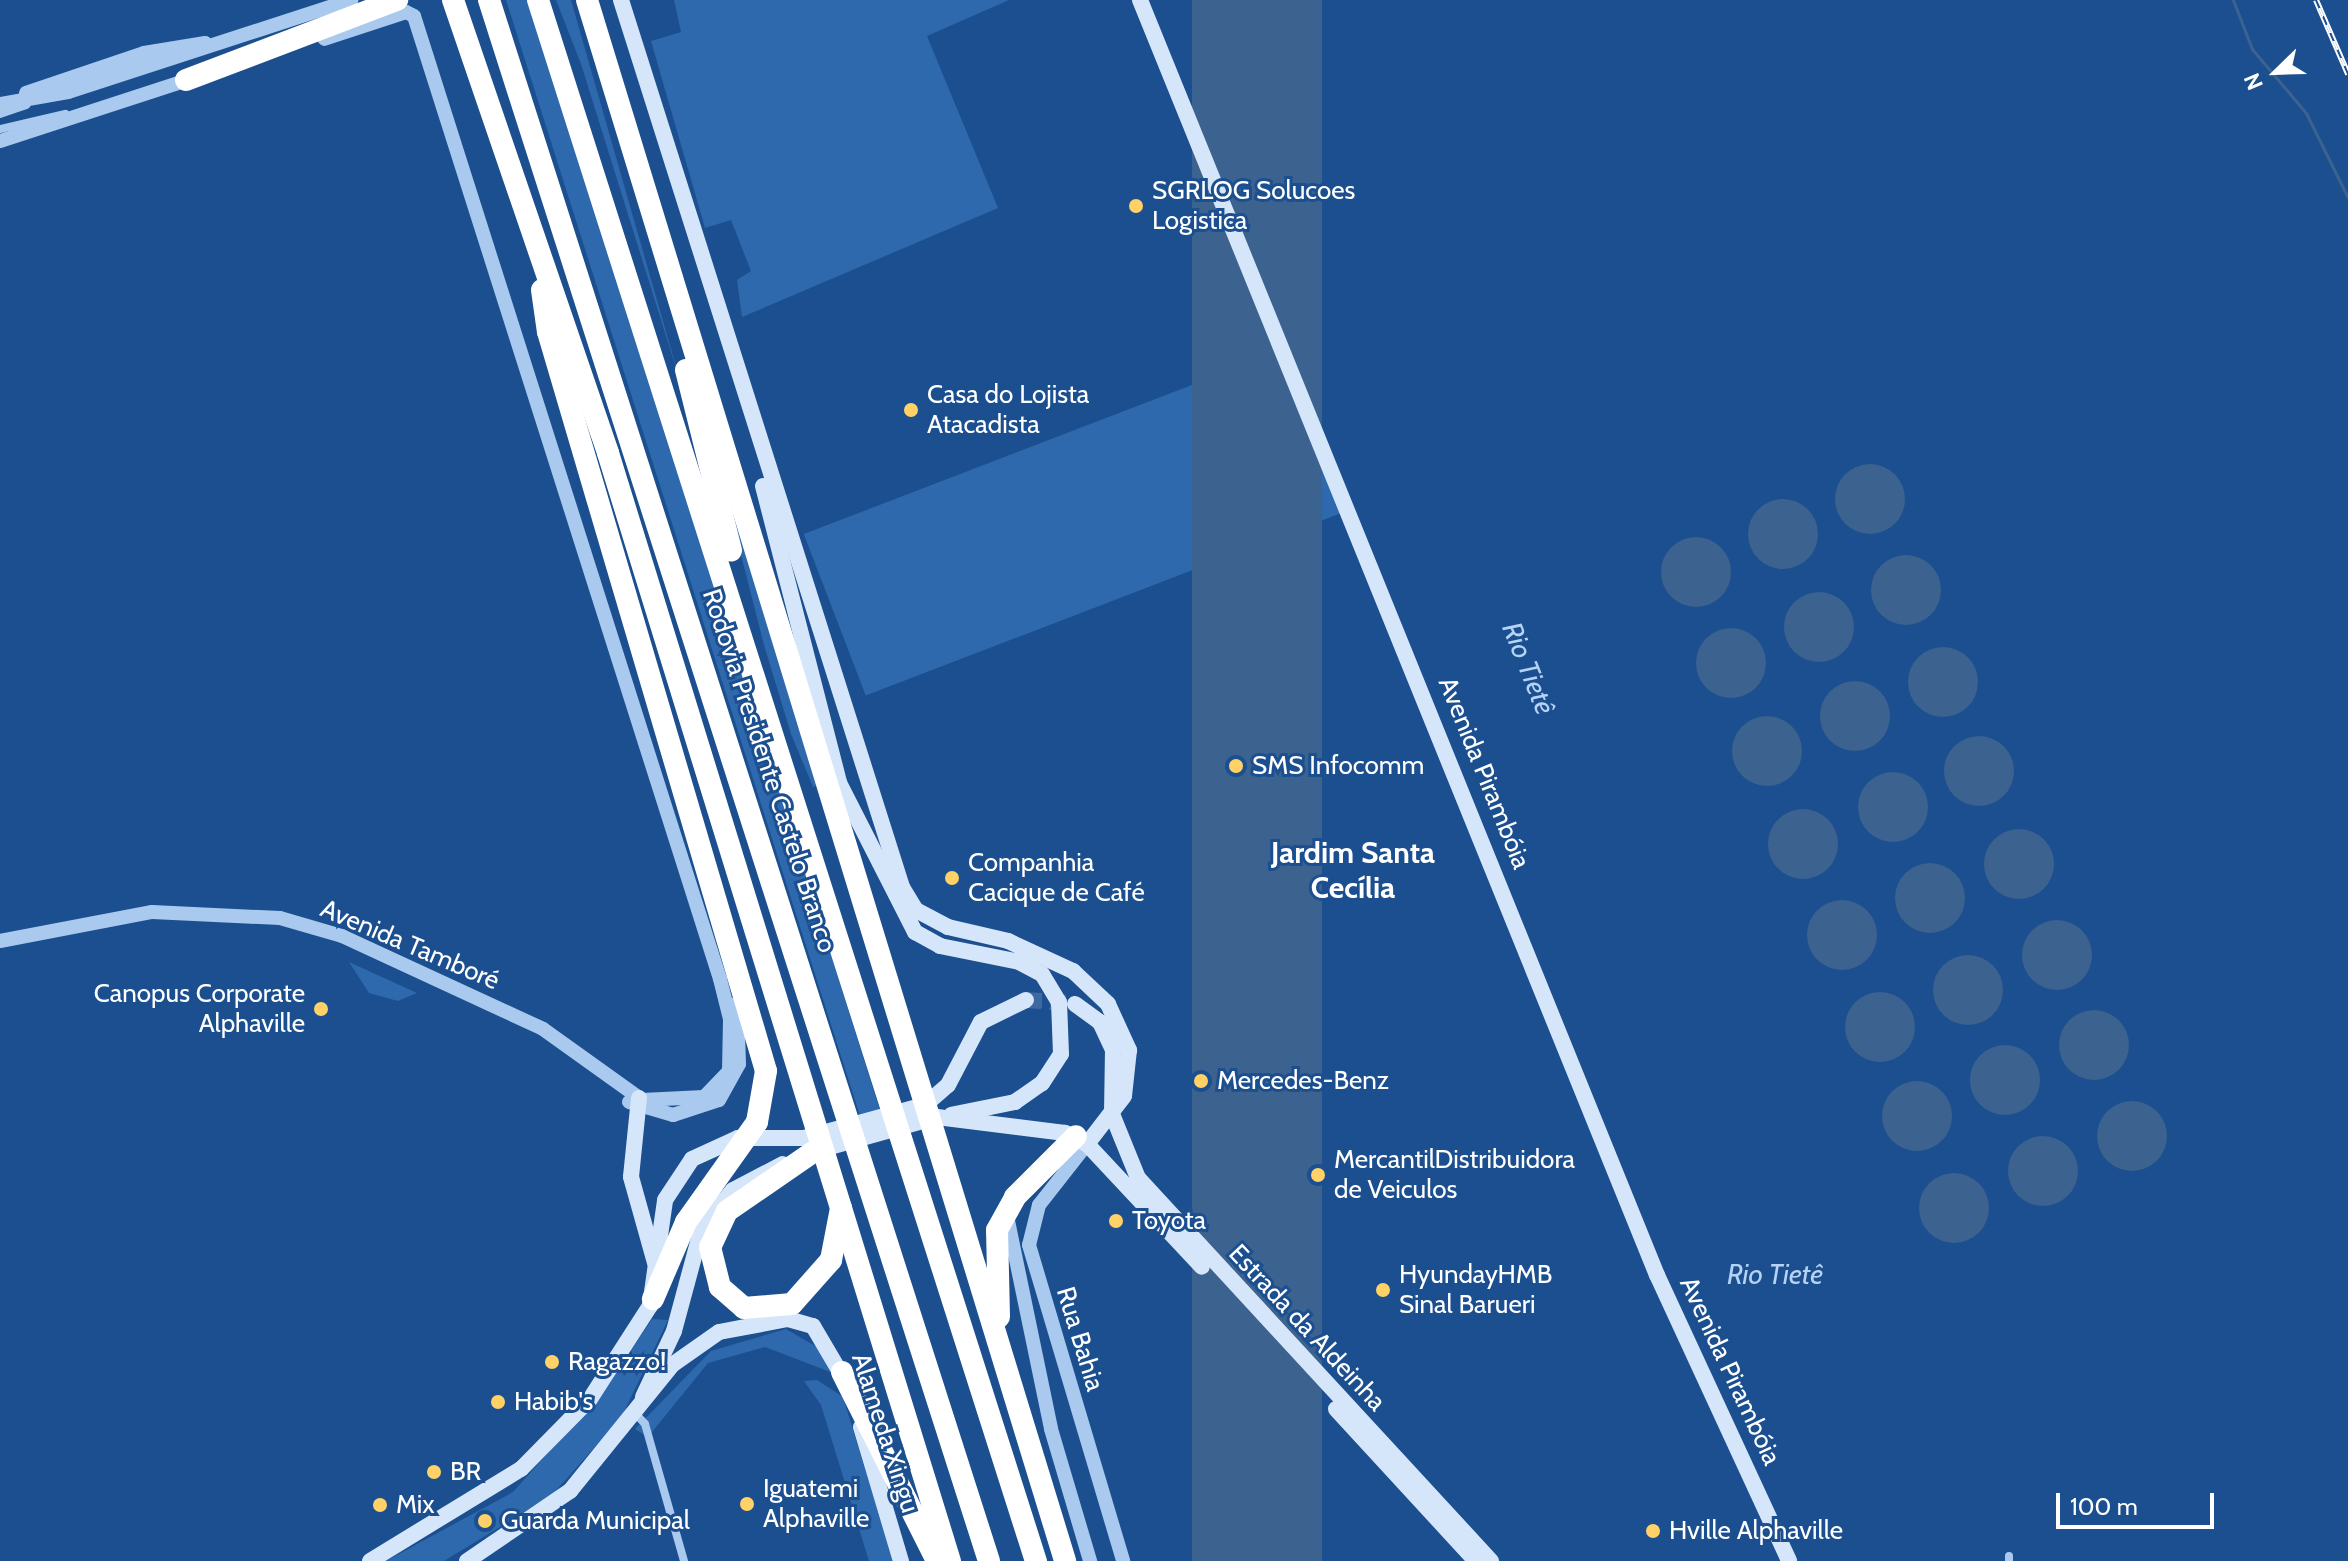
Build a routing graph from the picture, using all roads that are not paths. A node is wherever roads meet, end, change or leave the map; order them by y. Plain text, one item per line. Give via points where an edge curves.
1 (351, 0) edge
2 (397, 0) edge
3 (453, 0) edge
4 (489, 0) edge
5 (538, 0) edge
6 (584, 0) edge
7 (621, 0) edge
8 (1140, 0) edge
9 (230, 41) junction
10 (186, 80) junction
11 (68, 92) junction
12 (6, 102) edge
13 (0, 114) edge
14 (70, 114) junction
15 (0, 129) edge
16 (0, 141) edge
17 (542, 264) junction
18 (753, 425) junction
19 (780, 635) junction
20 (776, 742) junction
21 (844, 800) junction
22 (724, 919) junction
23 (0, 941) edge
24 (1026, 1000) tunnel mouth
25 (1075, 1004) tunnel mouth
26 (638, 1102) junction
27 (1112, 1114) junction
28 (937, 1117) junction
29 (1082, 1140) junction
30 (813, 1152) junction
31 (1126, 1160) junction
32 (1107, 1165) junction
33 (840, 1193) junction
34 (1007, 1209) junction
35 (656, 1286) junction
36 (842, 1372) junction
37 (1007, 1381) junction
38 (638, 1404) junction
39 (370, 1561) edge
40 (467, 1561) edge
41 (684, 1561) edge
42 (901, 1561) edge
43 (937, 1561) edge
44 (950, 1561) edge
45 (989, 1561) edge
46 (1036, 1561) edge
47 (1065, 1561) edge
48 (1090, 1561) edge
49 (1123, 1561) edge
50 (1476, 1561) edge
51 (1491, 1561) edge
52 (1789, 1561) edge

1 - 9 street
2 - 10 highway
3 - 17 highway
4 - 45 highway, Rodovia Presidente Castelo Branco via 844,1091
5 - 20 highway, Rodovia Presidente Castelo Branco
6 - 19 highway, Rodovia Presidente Castelo Branco
6 - 20 highway via 683,357
7 - 18 main road
8 - 52 main road, Avenida Pirambóia via 1657,1275
9 - 11 street
9 - 12 street via 144,53
10 - 14 street
10 - 26 street via 396,15 414,16 730,1019 729,1071 714,1092 689,1102
11 - 12 street
11 - 13 street
14 - 15 street
14 - 16 street
17 - 22 highway via 548,332
17 - 33 highway via 608,453
18 - 21 main road via 770,525
18 - 27 main road via 902,887 932,920 1044,954 1094,988 1129,1050 1130,1075
19 - 21 main road
19 - 37 highway, Rodovia Presidente Castelo Branco
20 - 46 highway, Rodovia Presidente Castelo Branco
21 - 28 main road via 915,932 940,946 1019,962 1042,974 1059,1002 1061,1054 1042,1083 1015,1102
22 - 26 street via 741,1025 733,1085 690,1113
22 - 35 highway via 763,1045 764,1103 757,1122 686,1222
23 - 26 street, Avenida Tamboré via 152,912 280,918 342,936 543,1029
24 - 35 main road via 981,1022 948,1085 925,1105 804,1138 738,1138 692,1159 665,1200
25 - 27 main road, Estrada da Aldeinha via 1100,1022 1113,1050
26 - 35 main road via 631,1177
27 - 29 main road
27 - 31 main road, Estrada da Aldeinha
28 - 29 main road
28 - 30 main road
29 - 32 main road, Estrada da Aldeinha
29 - 34 highway
29 - 49 street, Rua Bahia via 1039,1205 1029,1245
30 - 33 highway via 727,1211 710,1247 720,1287 744,1308 760,1311 805,1295 831,1260
30 - 38 main road via 733,1190 708,1216 674,1331
31 - 32 main road
31 - 51 main road, Estrada da Aldeinha
32 - 50 main road, Estrada da Aldeinha
33 - 44 highway
34 - 37 highway via 993,1269
34 - 48 street via 1051,1429
35 - 39 main road via 608,1375 539,1455
36 - 38 main road, Alameda Xingu via 813,1326 788,1319 719,1332 688,1351
36 - 42 main road, Alameda Xingu
36 - 43 highway
37 - 47 highway, Rodovia Presidente Castelo Branco
38 - 40 main road via 563,1497
38 - 41 street

